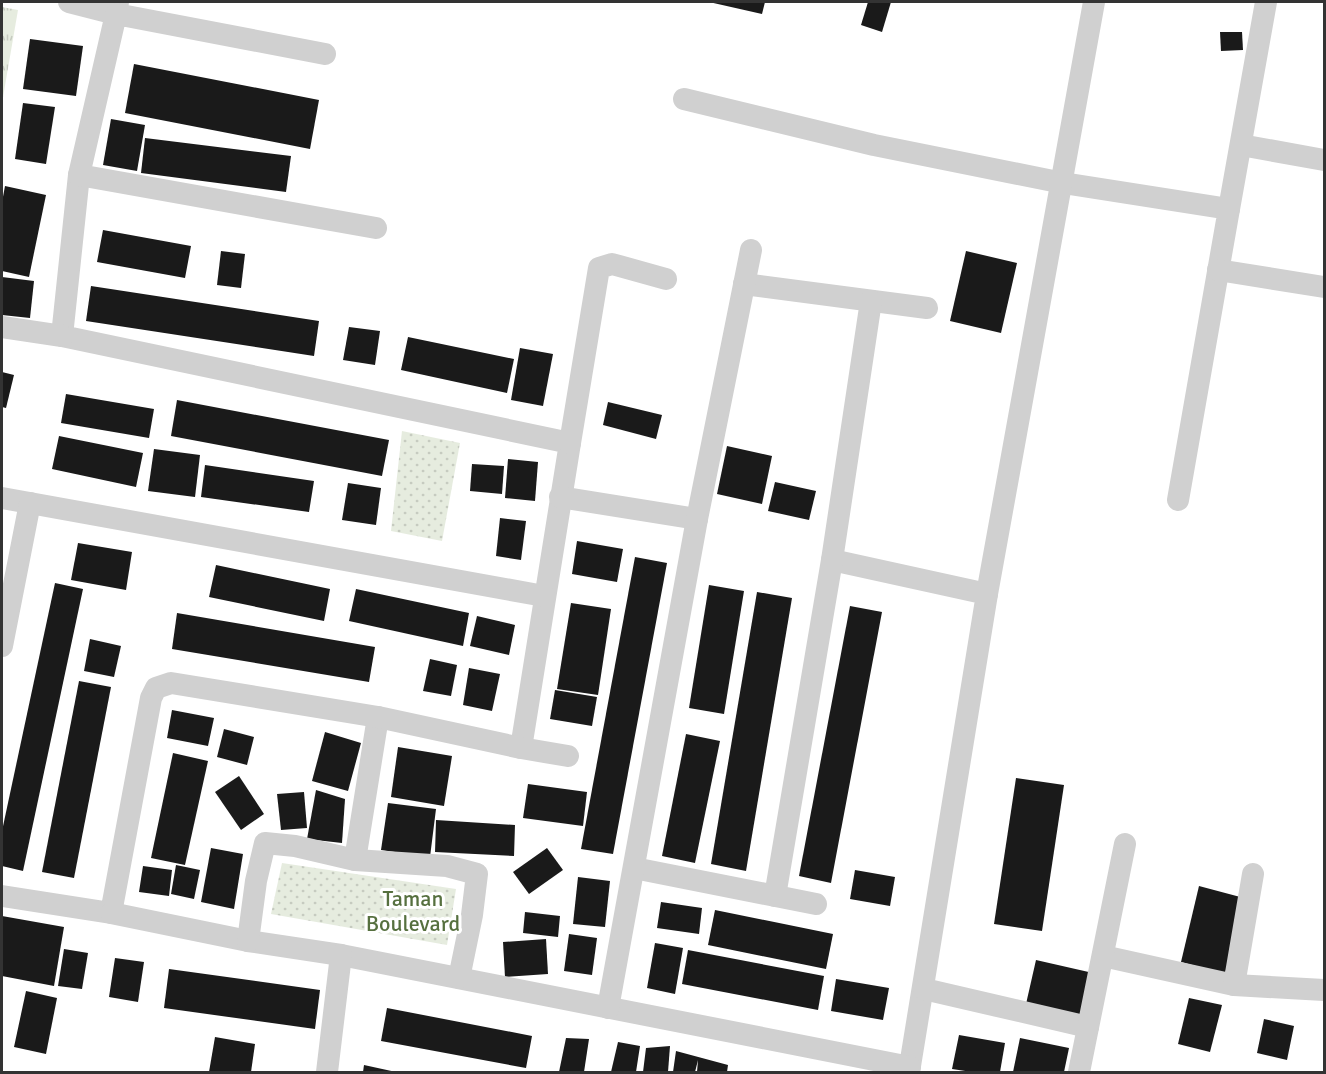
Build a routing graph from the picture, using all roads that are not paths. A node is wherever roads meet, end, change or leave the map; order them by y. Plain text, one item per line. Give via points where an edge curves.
1 (69, 2) edge
2 (1094, 2) edge
3 (1266, 2) edge
4 (117, 8) edge
5 (325, 54) dead end
6 (684, 99) dead end
7 (1240, 145) junction
8 (1324, 160) edge
9 (79, 175) junction
10 (1063, 183) junction
11 (1229, 209) junction
12 (376, 228) dead end
13 (751, 250) dead end
14 (1218, 270) junction
15 (666, 279) dead end
16 (744, 284) junction
17 (1324, 287) edge
18 (871, 301) junction
19 (927, 308) dead end
20 (2, 327) edge
21 (62, 336) junction
22 (570, 442) junction
23 (561, 497) junction
24 (2, 498) edge
25 (1178, 500) dead end
26 (30, 503) junction
27 (697, 519) junction
28 (832, 560) junction
29 (987, 594) junction
30 (544, 596) junction
31 (2, 646) edge
32 (378, 717) junction
33 (521, 748) junction
34 (568, 756) dead end
35 (1125, 844) dead end
36 (355, 860) junction
37 (634, 868) junction
38 (1253, 874) dead end
39 (2, 896) edge
40 (775, 896) junction
41 (816, 904) dead end
42 (111, 913) junction
43 (248, 941) junction
44 (341, 955) junction
45 (1103, 956) junction
46 (459, 978) junction
47 (1234, 985) junction
48 (924, 989) junction
49 (1324, 990) edge
50 (608, 1008) junction
51 (1088, 1027) junction
52 (909, 1070) edge
53 (327, 1072) edge
54 (1079, 1072) edge

1 - 4 street
2 - 10 street
3 - 7 street
4 - 5 street
4 - 9 street
6 - 10 street via 874,145
7 - 8 street
7 - 11 street
9 - 12 street
9 - 21 street
10 - 11 street
10 - 29 street
11 - 14 street
13 - 16 street
14 - 17 street
14 - 25 street
15 - 22 street via 612,264 599,268
16 - 18 street
16 - 27 street
18 - 19 street
18 - 28 street
20 - 21 street
21 - 22 street
22 - 23 street
23 - 27 street
23 - 30 street
24 - 26 street
26 - 30 street
26 - 31 street
27 - 37 street
28 - 29 street
28 - 40 street
29 - 48 street
30 - 33 street
32 - 33 street
32 - 36 street
32 - 42 street via 171,683 156,688
33 - 34 street
35 - 45 street
36 - 43 street via 266,843
36 - 46 street via 447,866 477,874
37 - 40 street
37 - 50 street
38 - 47 street
39 - 42 street
40 - 41 street
42 - 43 street
43 - 44 street
44 - 46 street
44 - 53 street
45 - 47 street
45 - 51 street
46 - 50 street
47 - 49 street
48 - 51 street
48 - 52 street
50 - 52 street
51 - 54 street

